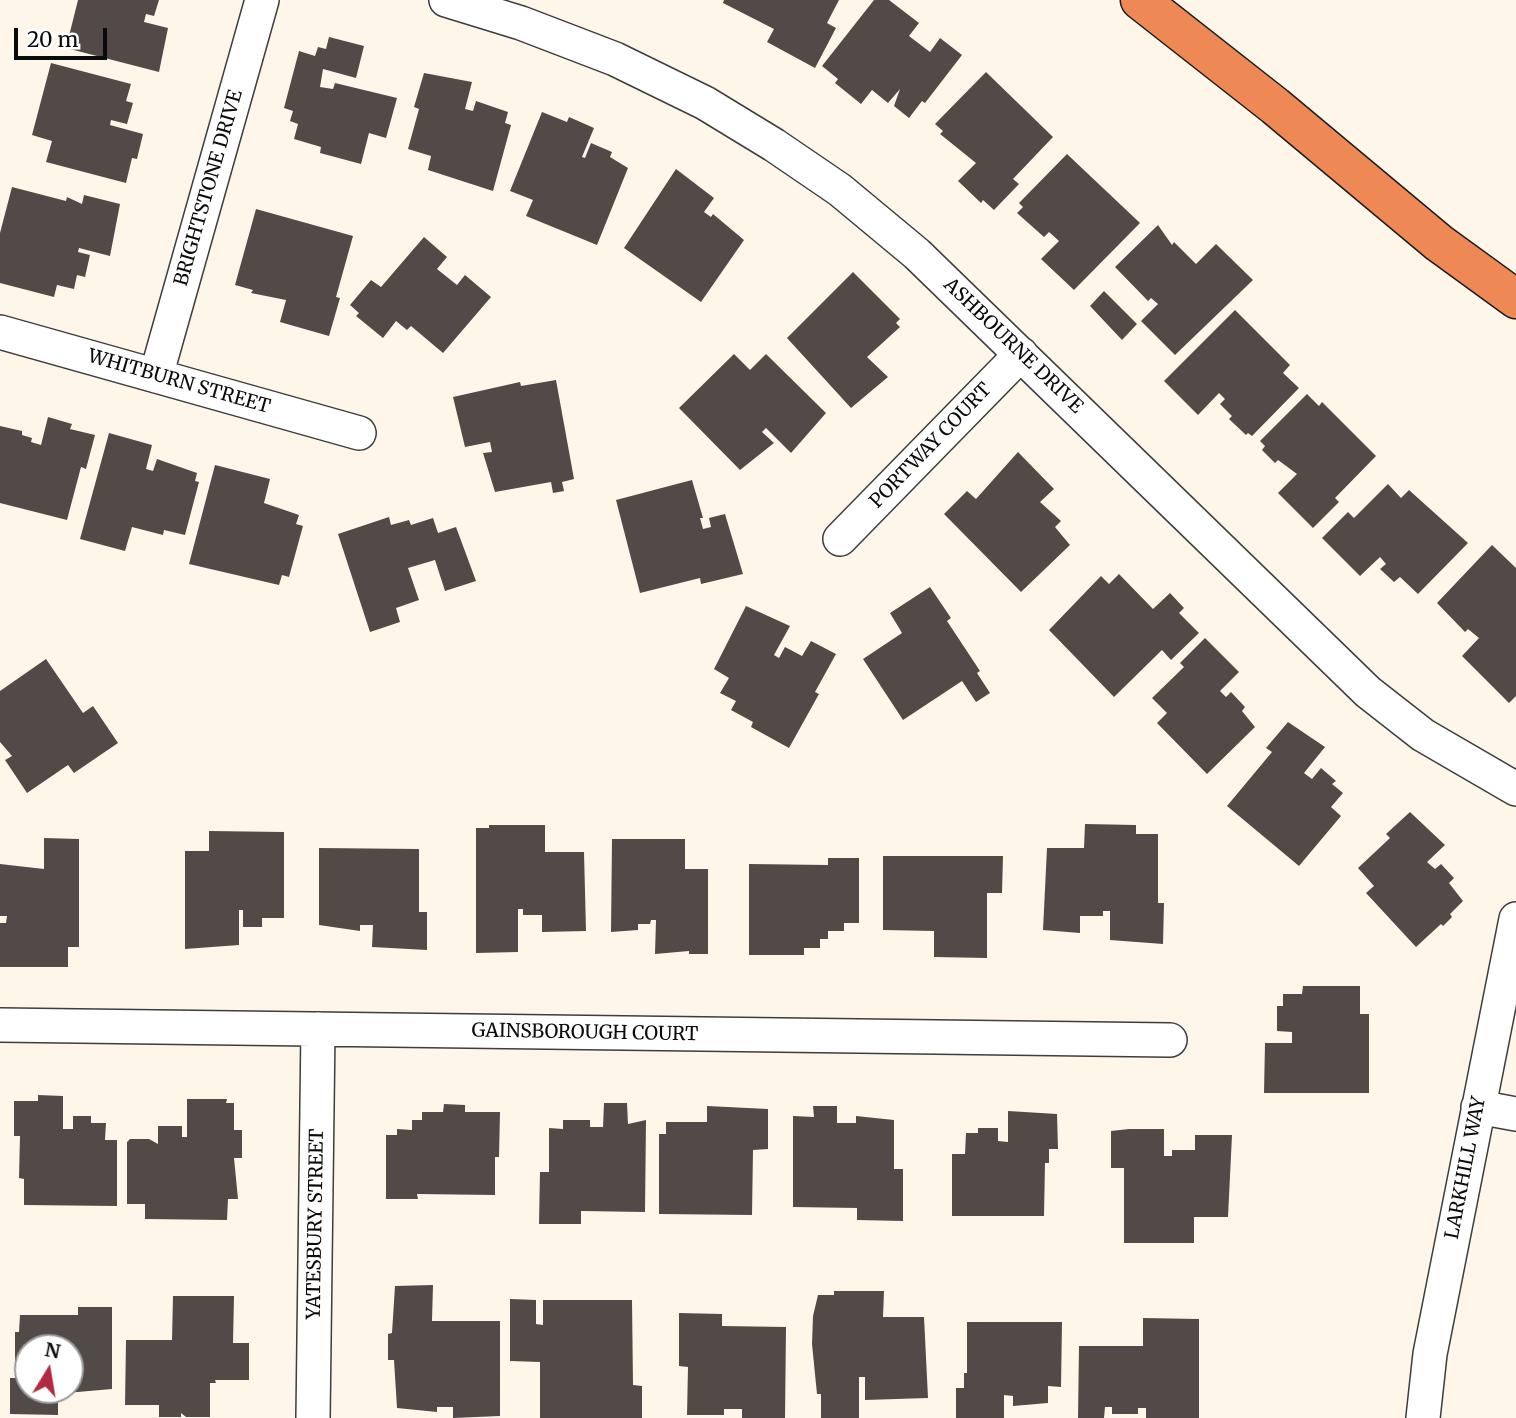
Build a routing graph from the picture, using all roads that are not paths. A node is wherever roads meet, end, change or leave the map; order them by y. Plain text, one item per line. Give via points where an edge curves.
1 (262, 0) edge
2 (446, 0) edge
3 (1140, 0) edge
4 (1516, 299) edge
5 (0, 332) edge
6 (1021, 354) junction
7 (156, 376) junction
8 (359, 433) dead end
9 (840, 539) dead end
10 (1516, 789) edge
11 (1516, 919) edge
12 (0, 1025) edge
13 (318, 1029) junction
14 (1170, 1040) dead end
15 (1478, 1107) junction
16 (1516, 1114) edge
17 (313, 1418) edge
18 (1423, 1418) edge

1 - 7 street, BRIGHTSTONE DRIVE
2 - 6 street, ASHBOURNE DRIVE via 615,59 705,103 774,145 840,190 917,254
3 - 4 highway via 1439,243
5 - 7 street, WHITBURN STREET
6 - 9 street, PORTWAY COURT
6 - 10 street, ASHBOURNE DRIVE via 1368,692 1423,735
7 - 8 street, WHITBURN STREET
11 - 15 street, LARKHILL WAY
12 - 13 street, GAINSBOROUGH COURT
13 - 14 street, GAINSBOROUGH COURT
13 - 17 street, YATESBURY STREET
15 - 16 street
15 - 18 street, LARKHILL WAY via 1430,1354

